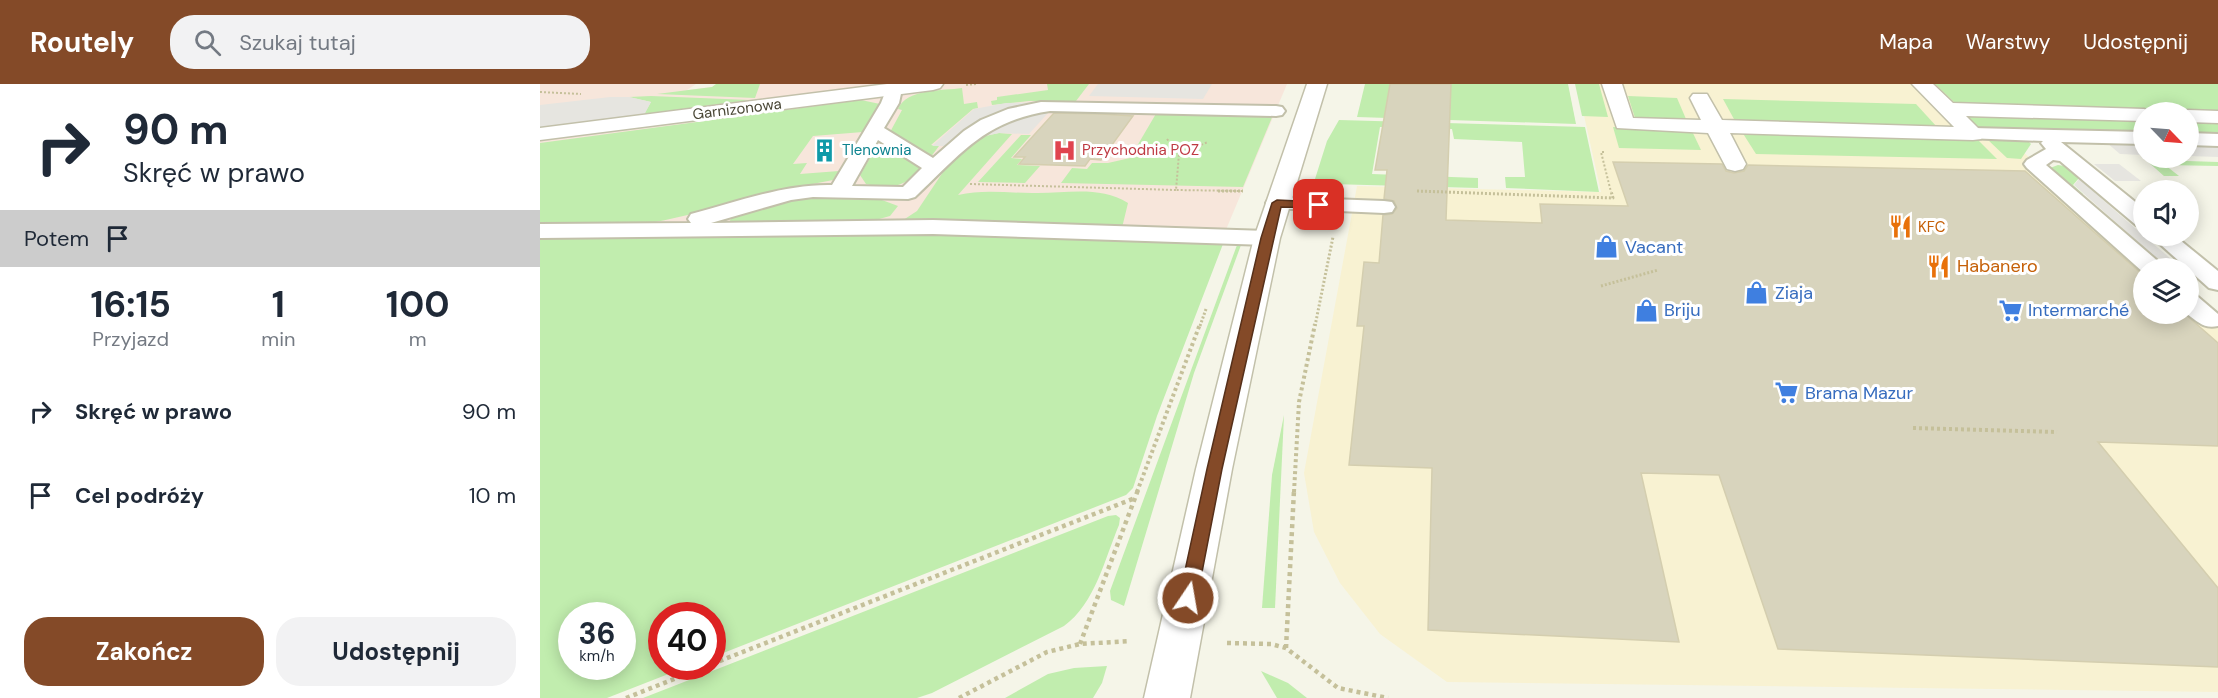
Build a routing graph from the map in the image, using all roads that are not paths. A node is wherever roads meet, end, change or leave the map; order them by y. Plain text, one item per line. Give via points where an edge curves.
1 (1317, 84) edge
2 (1612, 84) edge
3 (1922, 84) edge
4 (921, 85) edge
5 (894, 89) junction
6 (1700, 98) dead end
7 (1948, 109) junction
8 (1276, 111) dead end
9 (2133, 115) edge
10 (2199, 116) edge
11 (2218, 117) edge
12 (1715, 126) junction
13 (874, 130) junction
14 (540, 134) edge
15 (1974, 134) junction
16 (2043, 135) junction
17 (2133, 138) edge
18 (2199, 139) edge
19 (2218, 140) edge
20 (2066, 155) junction
21 (1735, 164) dead end
22 (935, 168) junction
23 (838, 192) junction
24 (908, 193) junction
25 (1277, 203) junction
26 (1384, 207) dead end
27 (2133, 211) edge
28 (899, 227) junction
29 (665, 229) junction
30 (540, 231) edge
31 (1267, 238) junction
32 (2174, 246) edge
33 (2141, 258) edge
34 (2218, 283) edge
35 (2199, 310) edge
36 (2210, 320) dead end
37 (1167, 698) edge

1 - 25 street
2 - 12 street via 1624,124
3 - 7 street
4 - 5 street, Garnizonowa
5 - 13 lane
5 - 14 street, Garnizonowa
6 - 12 street
7 - 9 street
7 - 15 street
8 - 22 lane via 1050,106 1016,113 982,127
10 - 11 street
12 - 15 street
12 - 21 street
13 - 22 lane
13 - 23 lane
15 - 16 lane
16 - 17 lane
16 - 20 lane
18 - 19 lane
20 - 27 lane
20 - 33 lane via 2049,154 2034,164
22 - 24 lane
23 - 24 lane
23 - 29 lane via 790,194
24 - 28 lane via 912,203
25 - 26 lane
25 - 31 street
28 - 29 lane
28 - 31 lane
29 - 30 lane
31 - 37 street
32 - 34 lane
35 - 36 lane

